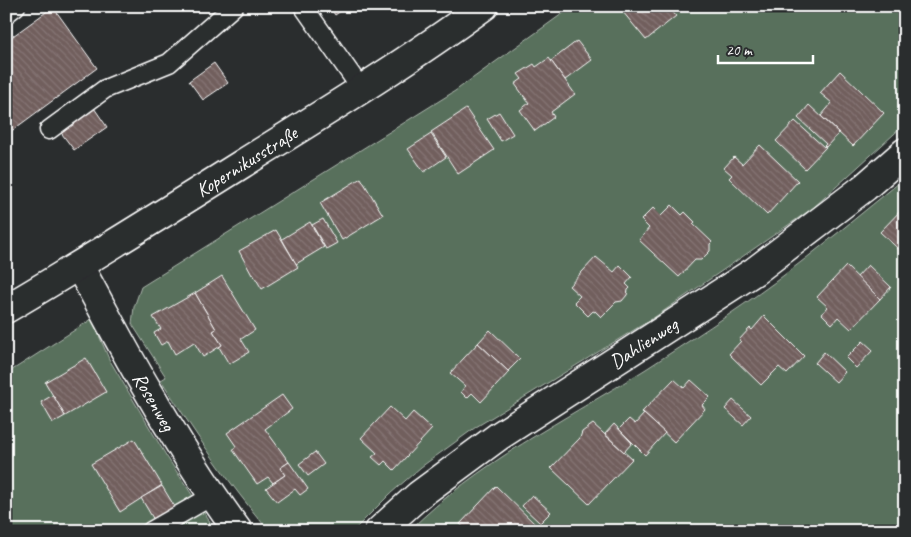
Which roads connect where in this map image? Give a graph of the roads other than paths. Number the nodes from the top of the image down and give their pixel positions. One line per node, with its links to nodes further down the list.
1 (16, 6): 5 (lane)
2 (234, 6): 7 (lane)
3 (303, 6): 6 (lane)
4 (484, 6): 6 (street, Kopernikusstraße)
5 (6, 14)
6 (362, 90): 9 (street, Kopernikusstraße)
7 (49, 130)
8 (905, 152): 14 (street, Dahlienweg)
9 (78, 266): 10 (street, Kopernikusstraße); 11 (street, Rosenweg)
10 (6, 309)
11 (212, 496): 12 (lane); 13 (street, Rosenweg)
12 (151, 531)
13 (238, 531)
14 (379, 531)

